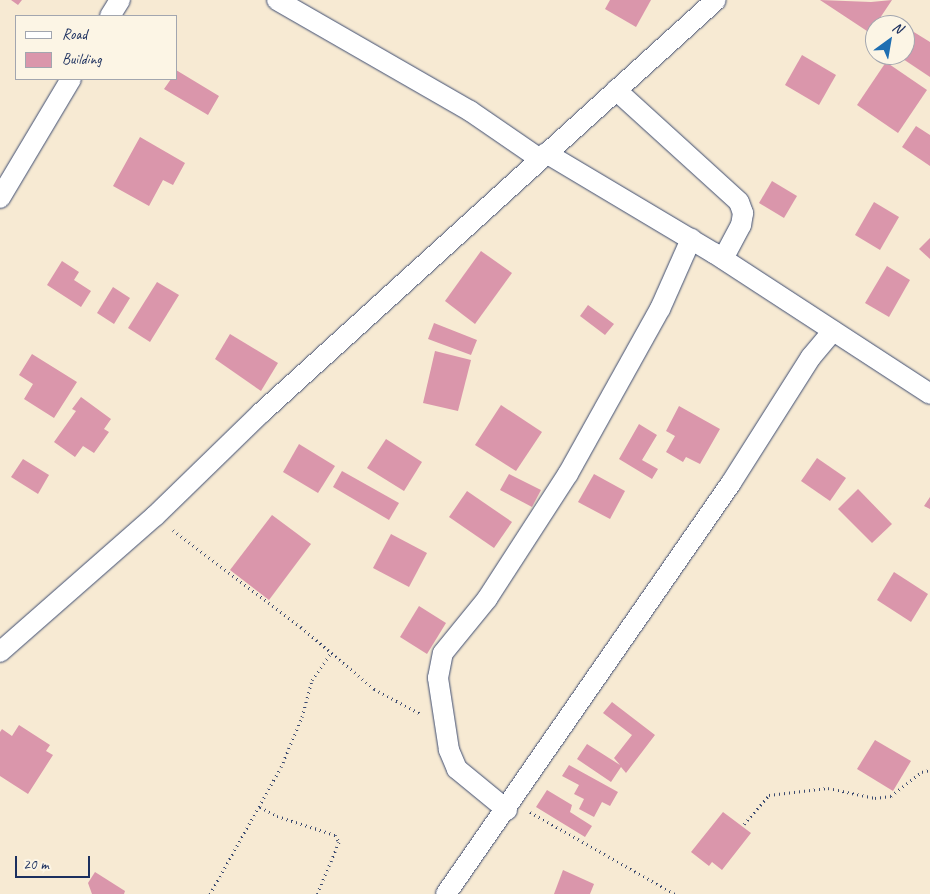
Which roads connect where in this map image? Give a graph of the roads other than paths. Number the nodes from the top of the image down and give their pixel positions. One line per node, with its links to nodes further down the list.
1 (120, 0): 4 (street)
2 (277, 0): 7 (street)
3 (716, 0): 6 (street)
4 (111, 15)
5 (70, 80): 8 (street)
6 (616, 90): 7 (street); 10 (street)
7 (543, 156): 9 (street); 13 (street)
8 (0, 198)
9 (691, 239): 10 (street); 14 (street)
10 (723, 259): 11 (street)
11 (833, 331): 12 (street); 14 (street)
12 (930, 394)
13 (0, 652)
14 (510, 805): 15 (street)
15 (446, 894)

